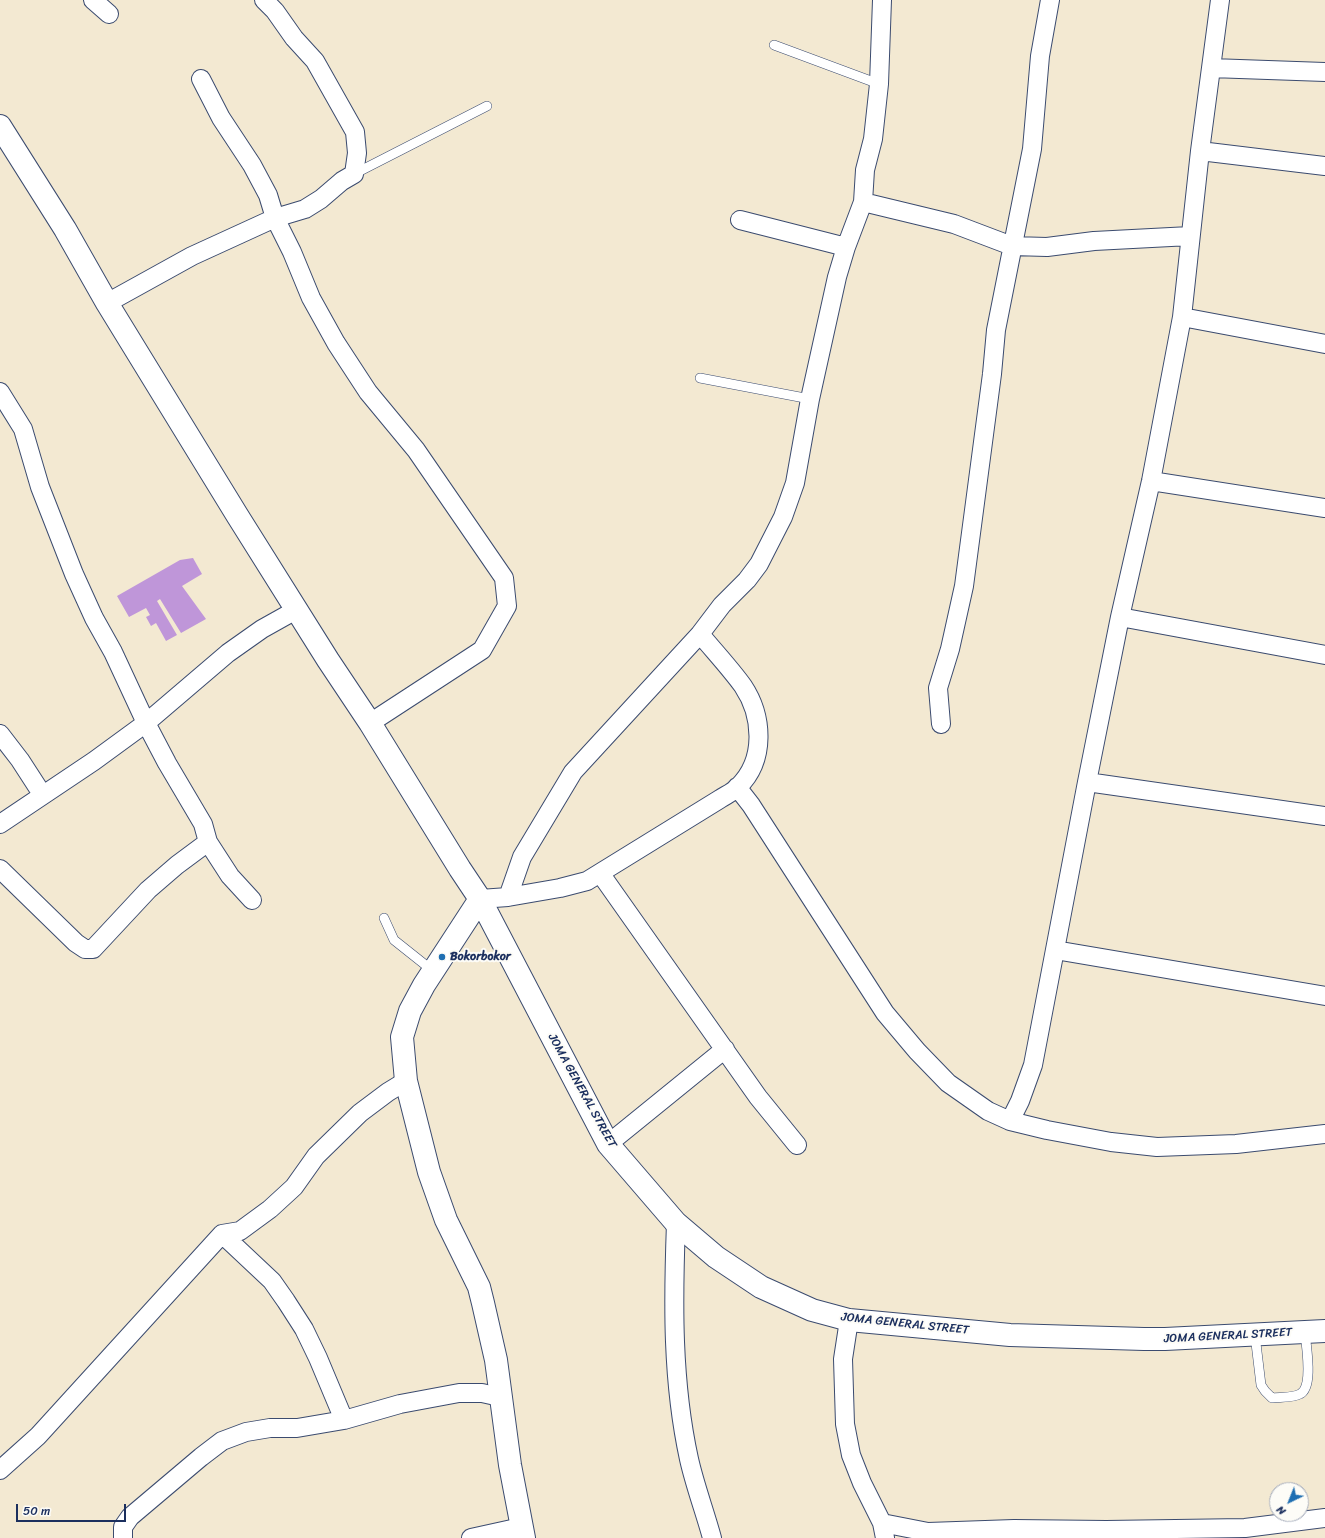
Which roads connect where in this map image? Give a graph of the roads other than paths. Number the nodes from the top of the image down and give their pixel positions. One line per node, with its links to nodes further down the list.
1 (93, 0): 6 (street)
2 (264, 0): 16 (street)
3 (882, 0): 11 (street)
4 (1050, 0): 22 (street)
5 (1220, 0): 8 (street)
6 (109, 14)
7 (774, 45): 11 (lane)
8 (1211, 68): 9 (street); 14 (street)
9 (1325, 72)
10 (201, 79): 18 (street)
11 (879, 84): 17 (street)
12 (487, 106): 16 (lane)
13 (0, 126): 23 (street, JOMA GENERAL STREET)
14 (1200, 151): 15 (street); 20 (street)
15 (1325, 166)
16 (354, 174): 18 (street)
17 (863, 202): 21 (street); 22 (street)
18 (275, 218): 23 (street); 36 (street)
19 (740, 220): 21 (street)
20 (1190, 236): 22 (street); 24 (street)
21 (846, 246): 28 (street)
22 (1012, 246): 37 (street)
23 (108, 304): 31 (street, JOMA GENERAL STREET)
24 (1182, 317): 25 (street); 29 (street)
25 (1325, 344)
26 (700, 378): 28 (lane)
27 (0, 392): 35 (street)
28 (810, 399): 33 (street)
29 (1151, 481): 30 (street); 32 (street)
30 (1325, 508)
31 (296, 610): 35 (street); 36 (street, JOMA GENERAL STREET)
32 (1120, 617): 34 (street); 39 (street)
33 (700, 634): 40 (street); 47 (street)
34 (1325, 655)
35 (146, 723): 41 (street); 44 (street)
36 (370, 723): 48 (street, JOMA GENERAL STREET)
37 (942, 724)
38 (0, 734): 41 (street)
39 (1087, 782): 42 (street); 51 (street)
40 (737, 787): 46 (street); 56 (street)
41 (42, 794): 43 (street)
42 (1325, 816)
43 (0, 824)
44 (208, 842): 45 (street); 49 (street)
45 (0, 869)
46 (600, 873): 47 (street); 54 (street)
47 (508, 897): 48 (street)
48 (480, 899): 52 (street); 58 (street, JOMA GENERAL STREET)
49 (252, 900)
50 (384, 918): 52 (lane)
51 (1055, 950): 53 (street); 56 (street)
52 (433, 971): 55 (street)
53 (1325, 996)
54 (725, 1049): 58 (street); 59 (street)
55 (406, 1081): 61 (street); 65 (street)
56 (1010, 1121): 57 (street)
57 (1325, 1134)
58 (608, 1144): 60 (street, JOMA GENERAL STREET)
59 (797, 1145)
60 (676, 1223): 62 (street, JOMA GENERAL STREET); 73 (street)
61 (222, 1234): 66 (street); 67 (street)
62 (849, 1320): 64 (street, JOMA GENERAL STREET); 69 (street)
63 (1315, 1331): 64 (street, JOMA GENERAL STREET); 64 (lane)
64 (1255, 1335)
65 (500, 1398): 66 (street); 70 (street)
66 (344, 1420): 71 (street)
67 (0, 1470)
68 (1325, 1518): 69 (street)
69 (884, 1530)
70 (522, 1532): 72 (street)
71 (123, 1538)
72 (471, 1538)
73 (712, 1538)

